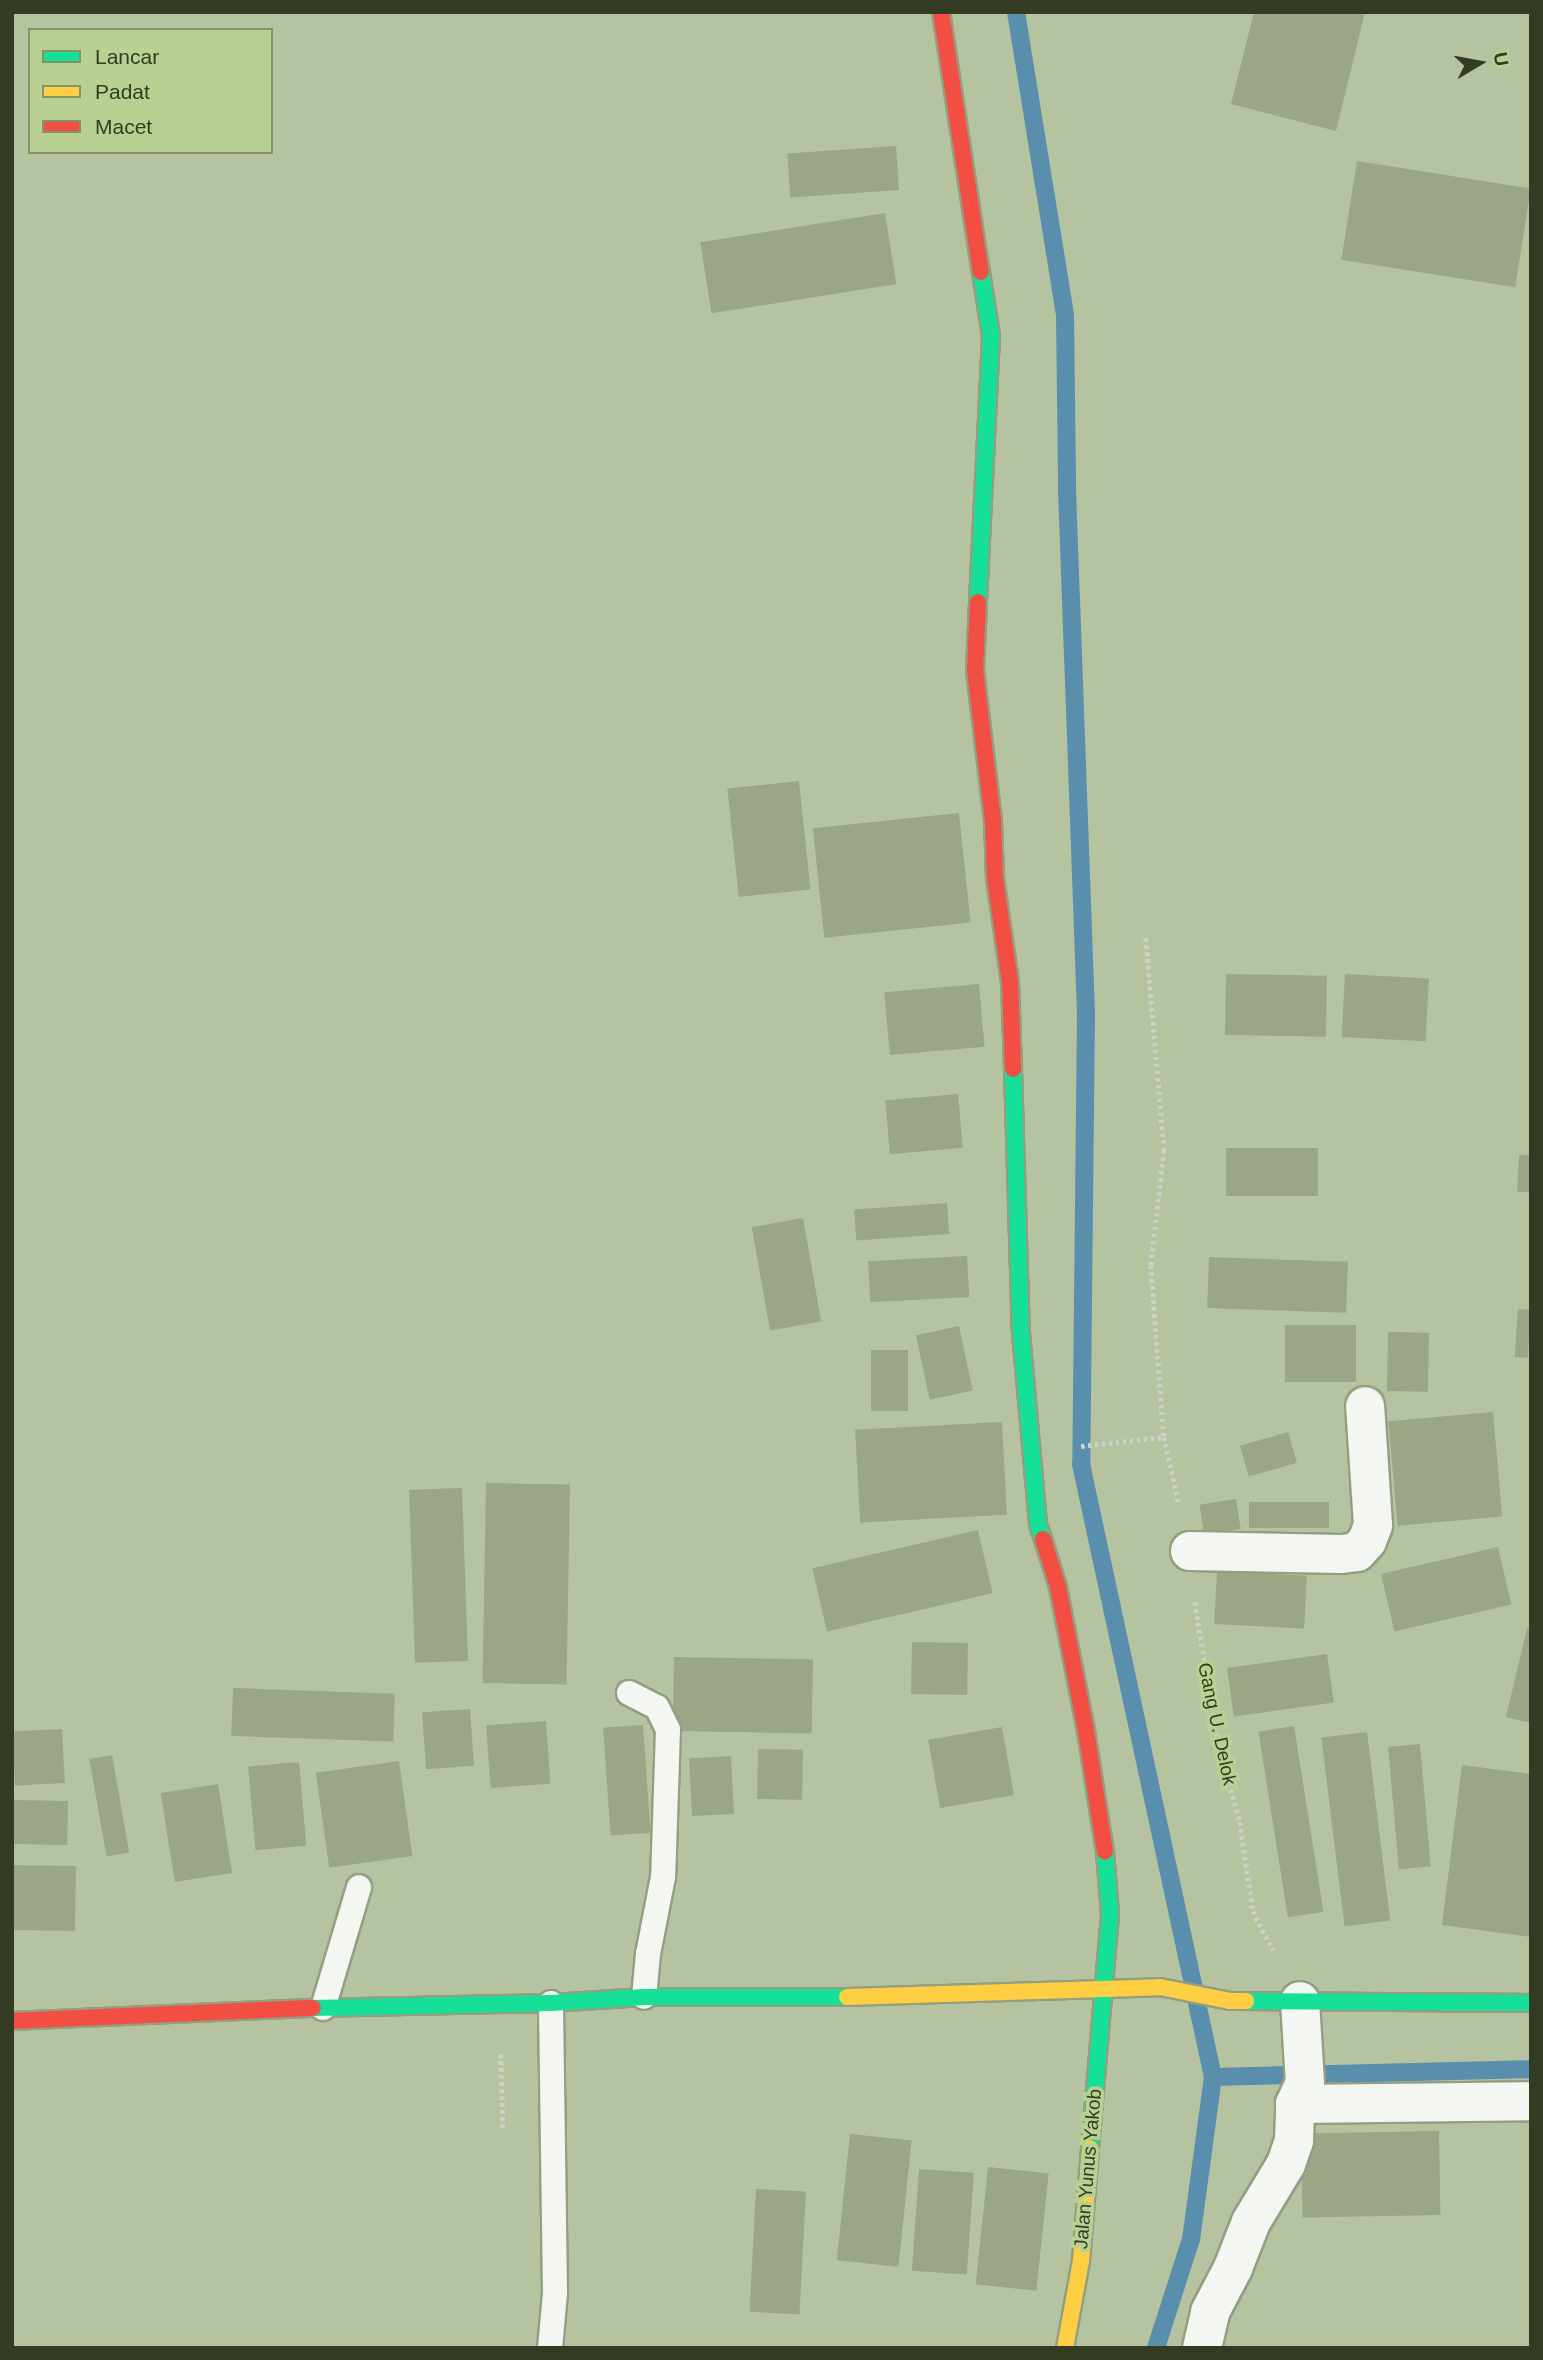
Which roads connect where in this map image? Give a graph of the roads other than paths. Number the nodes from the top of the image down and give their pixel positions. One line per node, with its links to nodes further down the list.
1 (941, 12): 6 (main road, Jalan Yunus Yakob)
2 (1365, 1406): 3 (street)
3 (1189, 1551)
4 (629, 1693): 7 (lane)
5 (359, 1887): 11 (lane)
6 (1103, 1989): 7 (main road); 8 (main road); 16 (main road, Jalan Yunus Yakob)
7 (644, 1997): 9 (main road)
8 (1300, 2001): 10 (main road); 13 (street)
9 (551, 2003): 11 (main road); 15 (lane)
10 (1531, 2003)
11 (323, 2008): 12 (main road)
12 (12, 2021)
13 (1301, 2082): 14 (street); 17 (street)
14 (1531, 2101)
15 (550, 2348)
16 (1065, 2348)
17 (1202, 2348)

